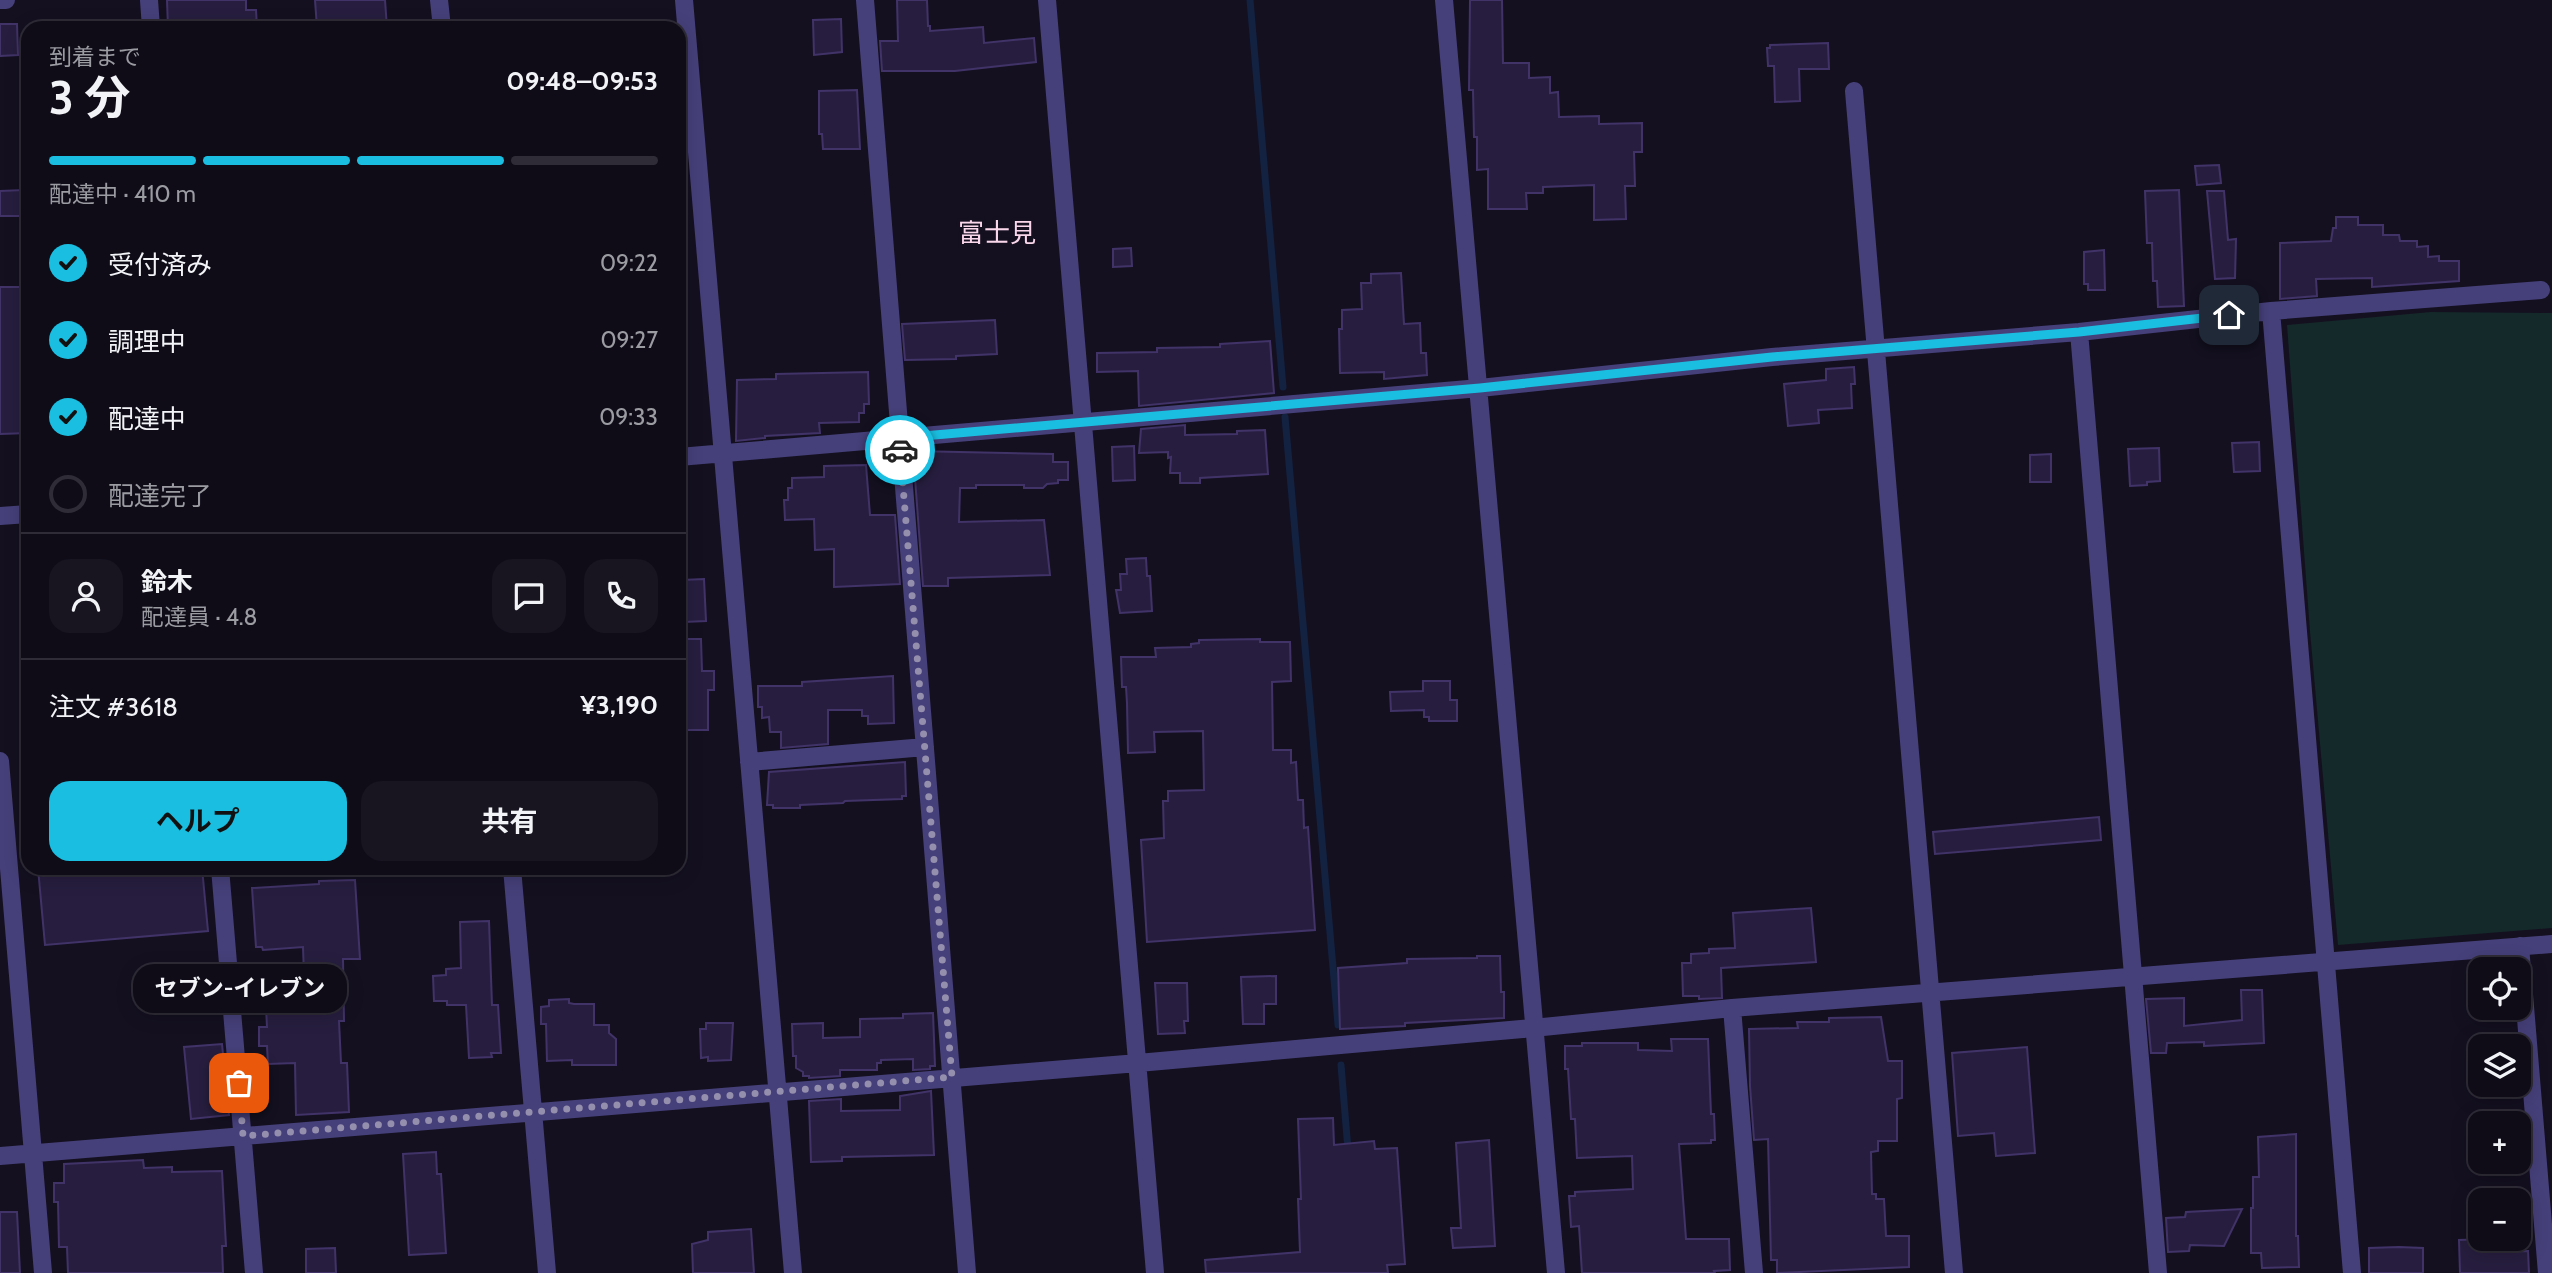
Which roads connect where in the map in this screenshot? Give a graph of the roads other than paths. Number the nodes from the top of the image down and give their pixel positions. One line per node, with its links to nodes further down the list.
1 (6, 0): 8 (street)
2 (149, 0): 9 (street)
3 (439, 0): 10 (street)
4 (684, 0): 11 (street)
5 (864, 0): 20 (street)
6 (1047, 0): 19 (street)
7 (1444, 0): 18 (street)
8 (0, 1)
9 (150, 21)
10 (441, 21)
11 (686, 21)
12 (686, 23): 21 (street)
13 (1854, 91): 17 (street)
14 (2541, 290): 15 (street)
15 (2271, 311): 16 (street); 32 (street)
16 (2079, 332): 17 (street); 33 (street)
17 (1876, 349): 18 (street); 34 (street)
18 (1480, 388): 19 (street); 36 (street)
19 (1084, 421): 20 (street); 37 (street)
20 (900, 438): 21 (street); 25 (street)
21 (723, 453): 22 (street); 27 (street)
22 (686, 456)
23 (21, 514): 24 (street)
24 (0, 516)
25 (925, 747): 27 (street); 38 (street)
26 (0, 761): 42 (street)
27 (749, 762): 39 (street)
28 (221, 875): 41 (street)
29 (513, 875): 40 (street)
30 (2552, 943): 31 (street)
31 (2520, 946): 32 (street); 55 (street)
32 (2326, 961): 33 (street); 54 (street)
33 (2131, 978): 34 (street); 53 (street)
34 (1931, 991): 35 (street); 52 (street)
35 (1732, 1007): 36 (street); 51 (street)
36 (1533, 1028): 37 (street); 50 (street)
37 (1138, 1063): 38 (street); 49 (street)
38 (952, 1077): 39 (street); 48 (street)
39 (776, 1092): 40 (street); 47 (street)
40 (531, 1112): 41 (street); 46 (street)
41 (243, 1136): 42 (street); 45 (street)
42 (32, 1153): 43 (street); 44 (street)
43 (0, 1156)
44 (43, 1273)
45 (254, 1273)
46 (547, 1273)
47 (793, 1273)
48 (967, 1273)
49 (1155, 1273)
50 (1556, 1273)
51 (1754, 1273)
52 (1954, 1273)
53 (2158, 1273)
54 (2352, 1273)
55 (2547, 1273)

